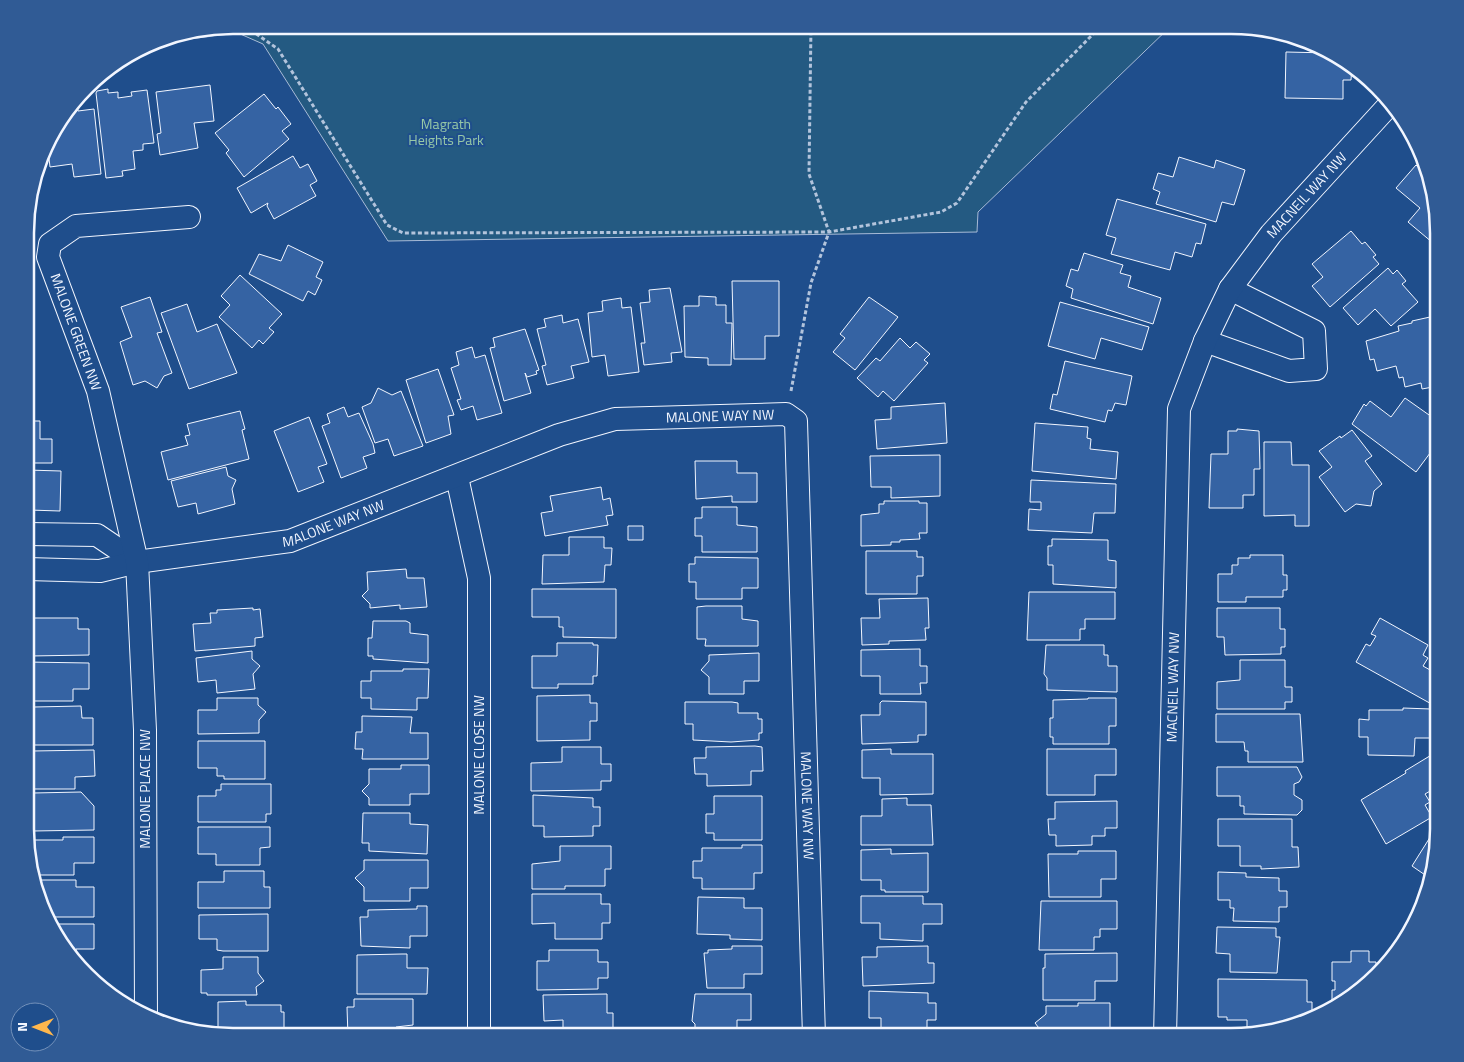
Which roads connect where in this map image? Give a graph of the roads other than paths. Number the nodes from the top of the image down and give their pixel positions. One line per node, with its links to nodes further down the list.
1 (1386, 109): 3 (street, MACNEIL WAY NW)
2 (189, 217): 7 (street, MALONE GREEN NW)
3 (1230, 289): 4 (street, MACNEIL WAY NW); 4 (street)
4 (1205, 341): 12 (street, MACNEIL WAY NW)
5 (457, 476): 7 (street, MALONE WAY NW); 10 (street, MALONE CLOSE NW); 11 (street, MALONE WAY NW)
6 (34, 534): 7 (street)
7 (137, 562): 8 (street, MALONE WAY NW); 9 (street, MALONE PLACE NW)
8 (34, 570)
9 (146, 1008)
10 (479, 1028)
11 (814, 1028)
12 (1165, 1028)

